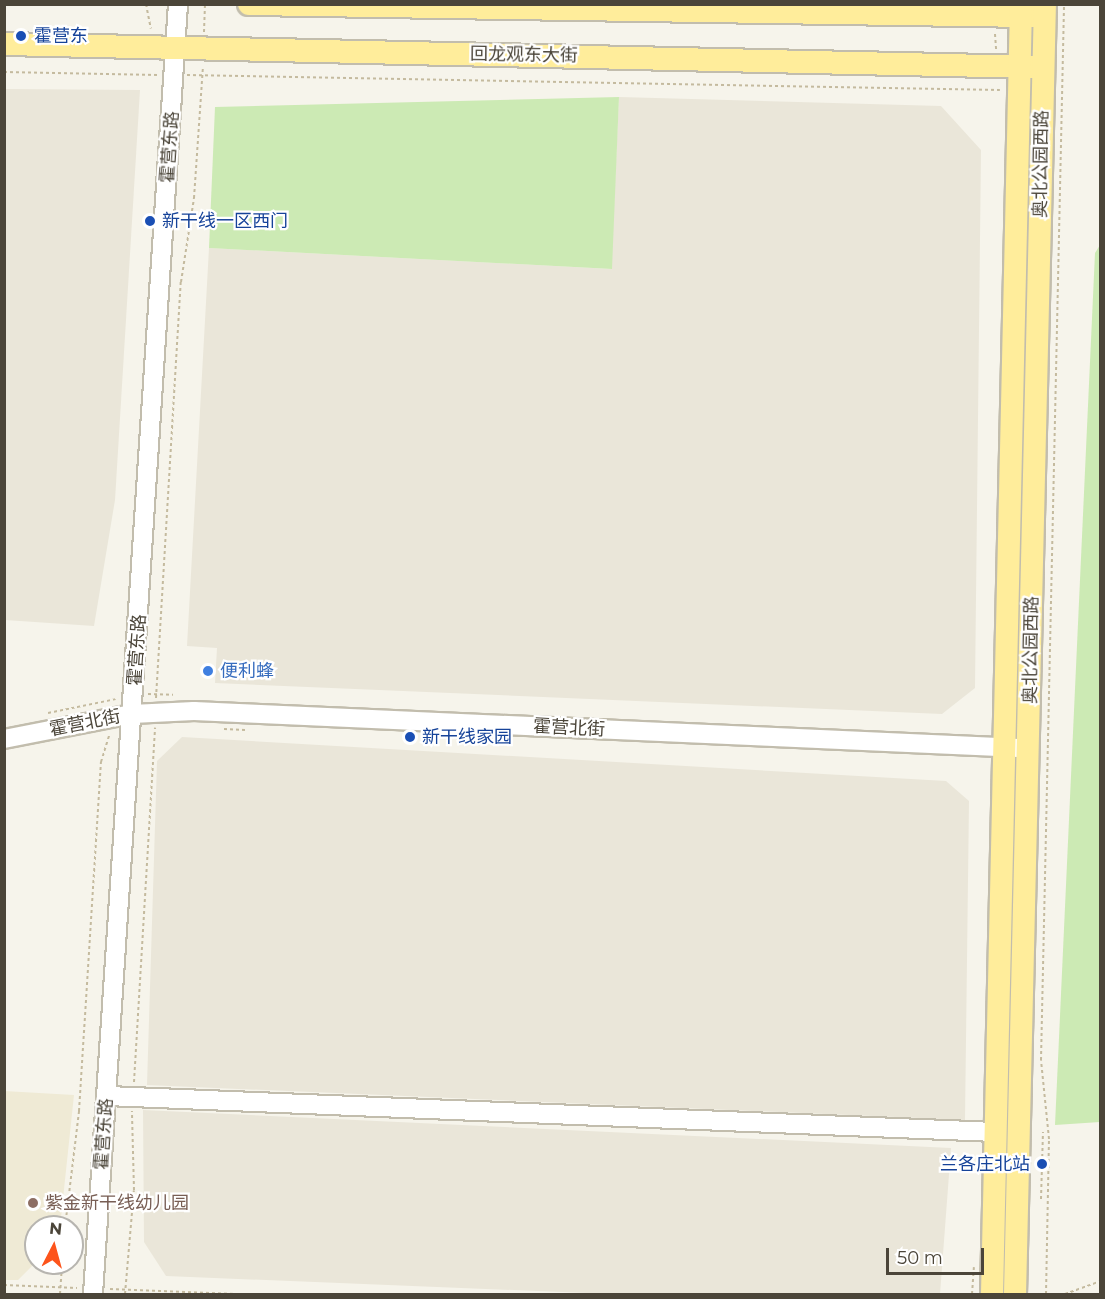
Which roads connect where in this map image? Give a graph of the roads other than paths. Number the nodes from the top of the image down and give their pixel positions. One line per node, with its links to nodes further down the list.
1 (178, 4): 7 (street, 霍营东路)
2 (249, 4): 3 (main road)
3 (569, 7): 4 (main road)
4 (1021, 10): 5 (main road); 8 (main road, 奥北公园西路)
5 (1045, 10): 9 (main road, 奥北公园西路)
6 (4, 44): 7 (main road, 回龙观东大街)
7 (177, 47): 8 (main road, 回龙观东大街); 10 (street, 霍营东路)
8 (1020, 66): 9 (main road, 回龙观东大街); 12 (main road, 奥北公园西路)
9 (1043, 67): 13 (main road, 奥北公园西路)
10 (132, 714): 11 (street, 霍营北街); 12 (street, 霍营北街); 14 (street, 霍营东路)
11 (4, 739)
12 (1005, 747): 13 (street, 霍营北街); 15 (main road, 奥北公园西路)
13 (1029, 748): 18 (main road, 奥北公园西路)
14 (107, 1096): 15 (street); 16 (street, 霍营东路)
15 (997, 1132): 17 (main road, 奥北公园西路)
16 (93, 1294)
17 (979, 1294)
18 (1015, 1294)

